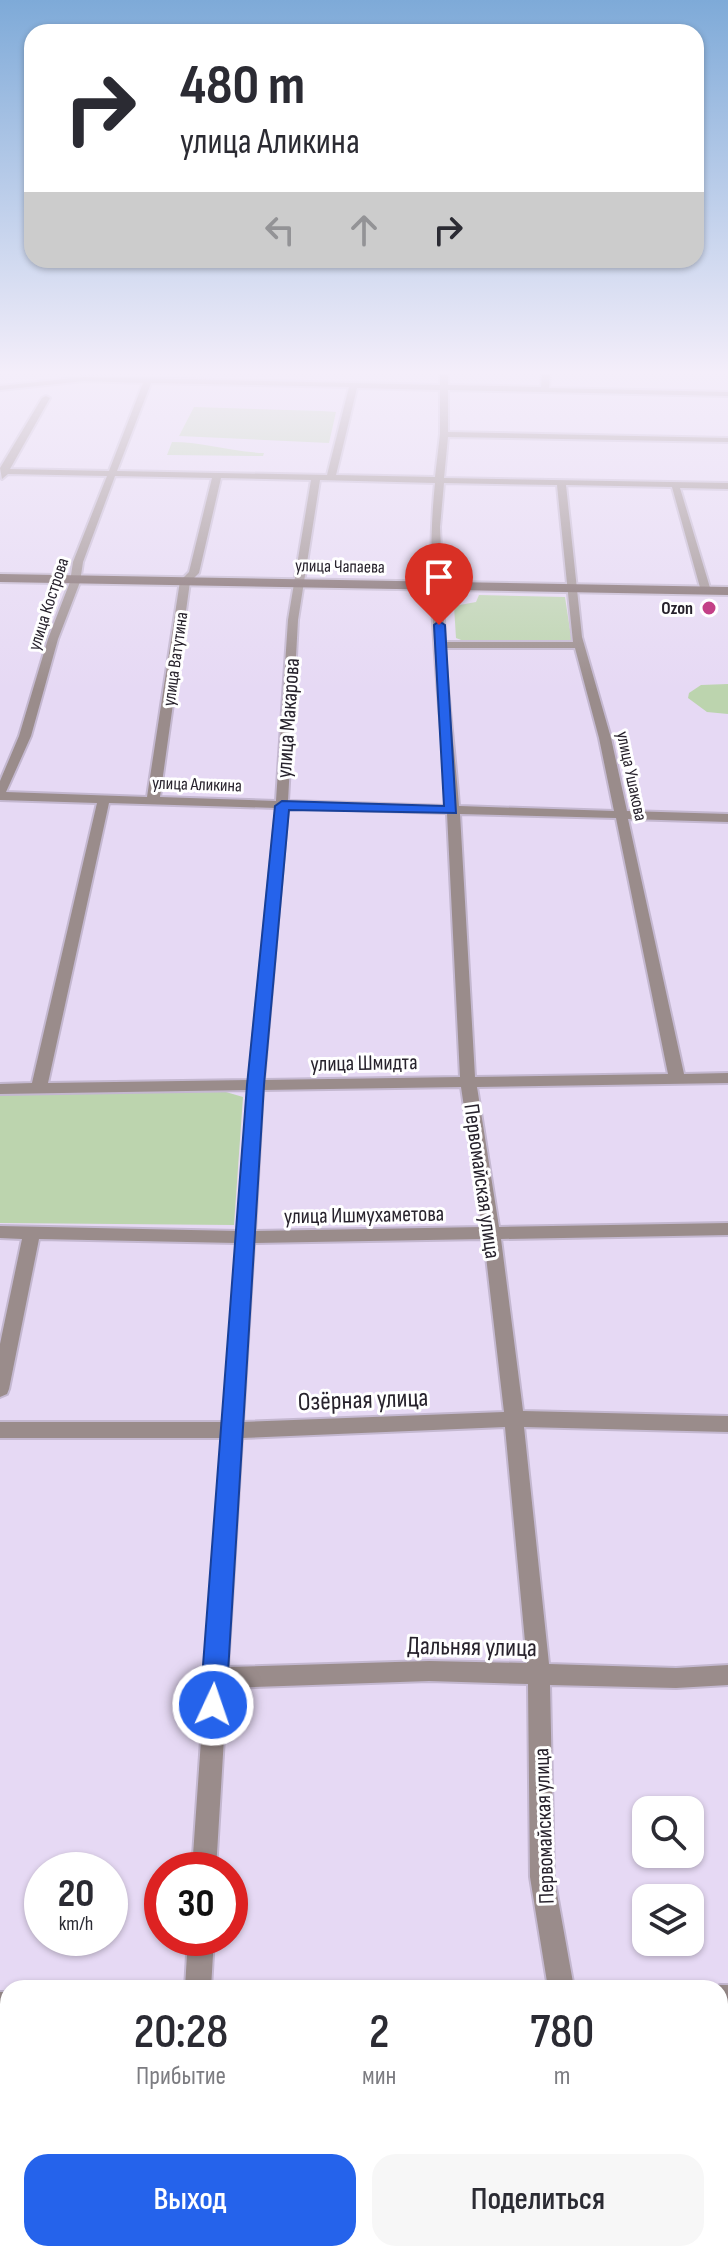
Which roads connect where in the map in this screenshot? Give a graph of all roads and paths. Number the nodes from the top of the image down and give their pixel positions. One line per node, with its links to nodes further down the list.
1 (110, 479): 10 (street, улица Кострова)
2 (216, 479): 11 (street, улица Ватутина)
3 (324, 479): 12 (street, улица Макарова)
4 (413, 479): 5 (street)
5 (441, 479): 6 (street); 13 (street, Первомайская улица)
6 (561, 481): 7 (street); 14 (street, улица Ушакова)
7 (675, 484): 8 (street); 15 (street)
8 (728, 486)
9 (0, 578): 10 (street, улица Чапаева)
10 (77, 579): 11 (street, улица Чапаева); 19 (street, улица Кострова)
11 (185, 581): 12 (street, улица Чапаева); 21 (street, улица Ватутина)
12 (297, 583): 13 (street, улица Чапаева); 22 (street, улица Макарова)
13 (438, 586): 14 (street, улица Чапаева); 17 (street, Первомайская улица)
14 (570, 588): 15 (street, улица Чапаева); 18 (street, улица Ушакова)
15 (706, 591): 16 (street, улица Чапаева)
16 (728, 591)
17 (440, 645): 18 (street); 23 (street, Первомайская улица)
18 (580, 645): 24 (street, улица Ушакова)
19 (0, 794): 20 (street, улица Аликина)
20 (104, 799): 21 (street, улица Аликина); 30 (street)
21 (153, 800): 22 (street, улица Аликина)
22 (282, 806): 23 (street, улица Аликина); 29 (street, улица Макарова)
23 (451, 810): 24 (street, улица Аликина); 28 (street, Первомайская улица)
24 (622, 815): 25 (street, улица Аликина); 27 (street, улица Ушакова)
25 (728, 818)
26 (728, 1078): 27 (street, улица Шмидта)
27 (677, 1079): 28 (street, улица Шмидта)
28 (468, 1082): 29 (street, улица Шмидта); 35 (street, Первомайская улица)
29 (256, 1085): 30 (street, улица Шмидта); 36 (street, улица Макарова)
30 (39, 1088): 31 (street, улица Шмидта)
31 (0, 1089)
32 (728, 1229): 35 (street, улица Ишмухаметова)
33 (32, 1231): 34 (street, улица Ишмухаметова); 36 (street, улица Ишмухаметова); 37 (street)
34 (0, 1232)
35 (492, 1235): 36 (street, улица Ишмухаметова); 38 (street, Первомайская улица)
36 (246, 1237): 41 (street, улица Макарова)
37 (0, 1389)
38 (514, 1419): 39 (street, Озёрная улица); 41 (street, Озёрная улица); 42 (street, Первомайская улица)
39 (728, 1424)
40 (0, 1430): 41 (street, Озёрная улица)
41 (232, 1430): 44 (street, улица Макарова)
42 (539, 1675): 43 (street, Дальняя улица); 44 (street, Дальняя улица); 48 (street, Первомайская улица)
43 (728, 1675)
44 (214, 1678): 45 (street, улица Макарова)
45 (205, 1852)
46 (200, 1956): 47 (street)
47 (198, 1980)
48 (560, 1980)

